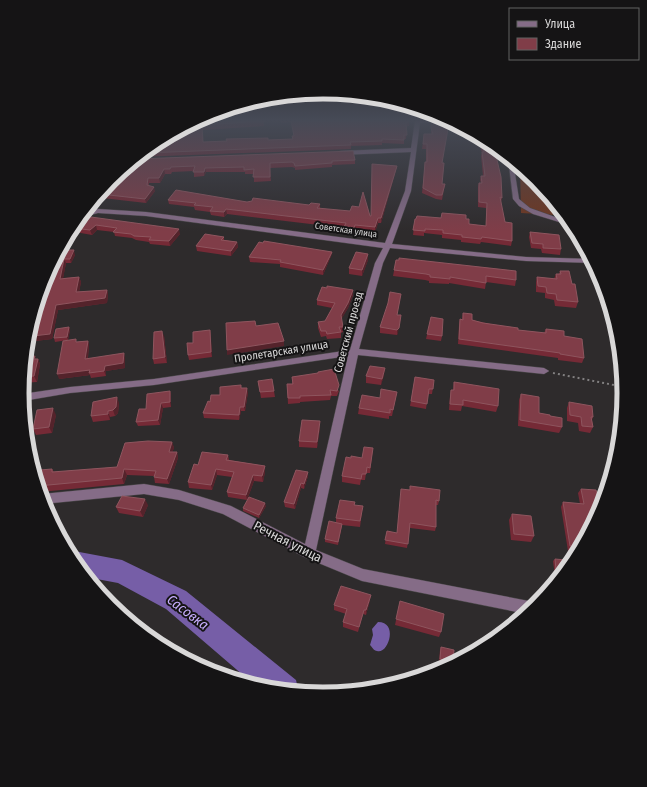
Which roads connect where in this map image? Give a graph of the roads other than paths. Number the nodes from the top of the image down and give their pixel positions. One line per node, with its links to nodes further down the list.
1 (413, 158): 7 (street, Советский проезд)
2 (511, 167): 6 (street)
3 (93, 210): 4 (street, Советская улица)
4 (98, 211): 5 (street, Советская улица); 7 (street, Советская улица)
5 (91, 213)
6 (561, 220)
7 (388, 246): 8 (street, Советская улица); 9 (street, Советский проезд)
8 (587, 261)
9 (354, 352): 10 (street, Пролетарская улица); 11 (street, Пролетарская улица); 13 (street, Советский проезд)
10 (544, 371)
11 (29, 397)
12 (48, 498): 13 (street, Речная улица)
13 (309, 553): 14 (street, Речная улица)
14 (526, 607)

